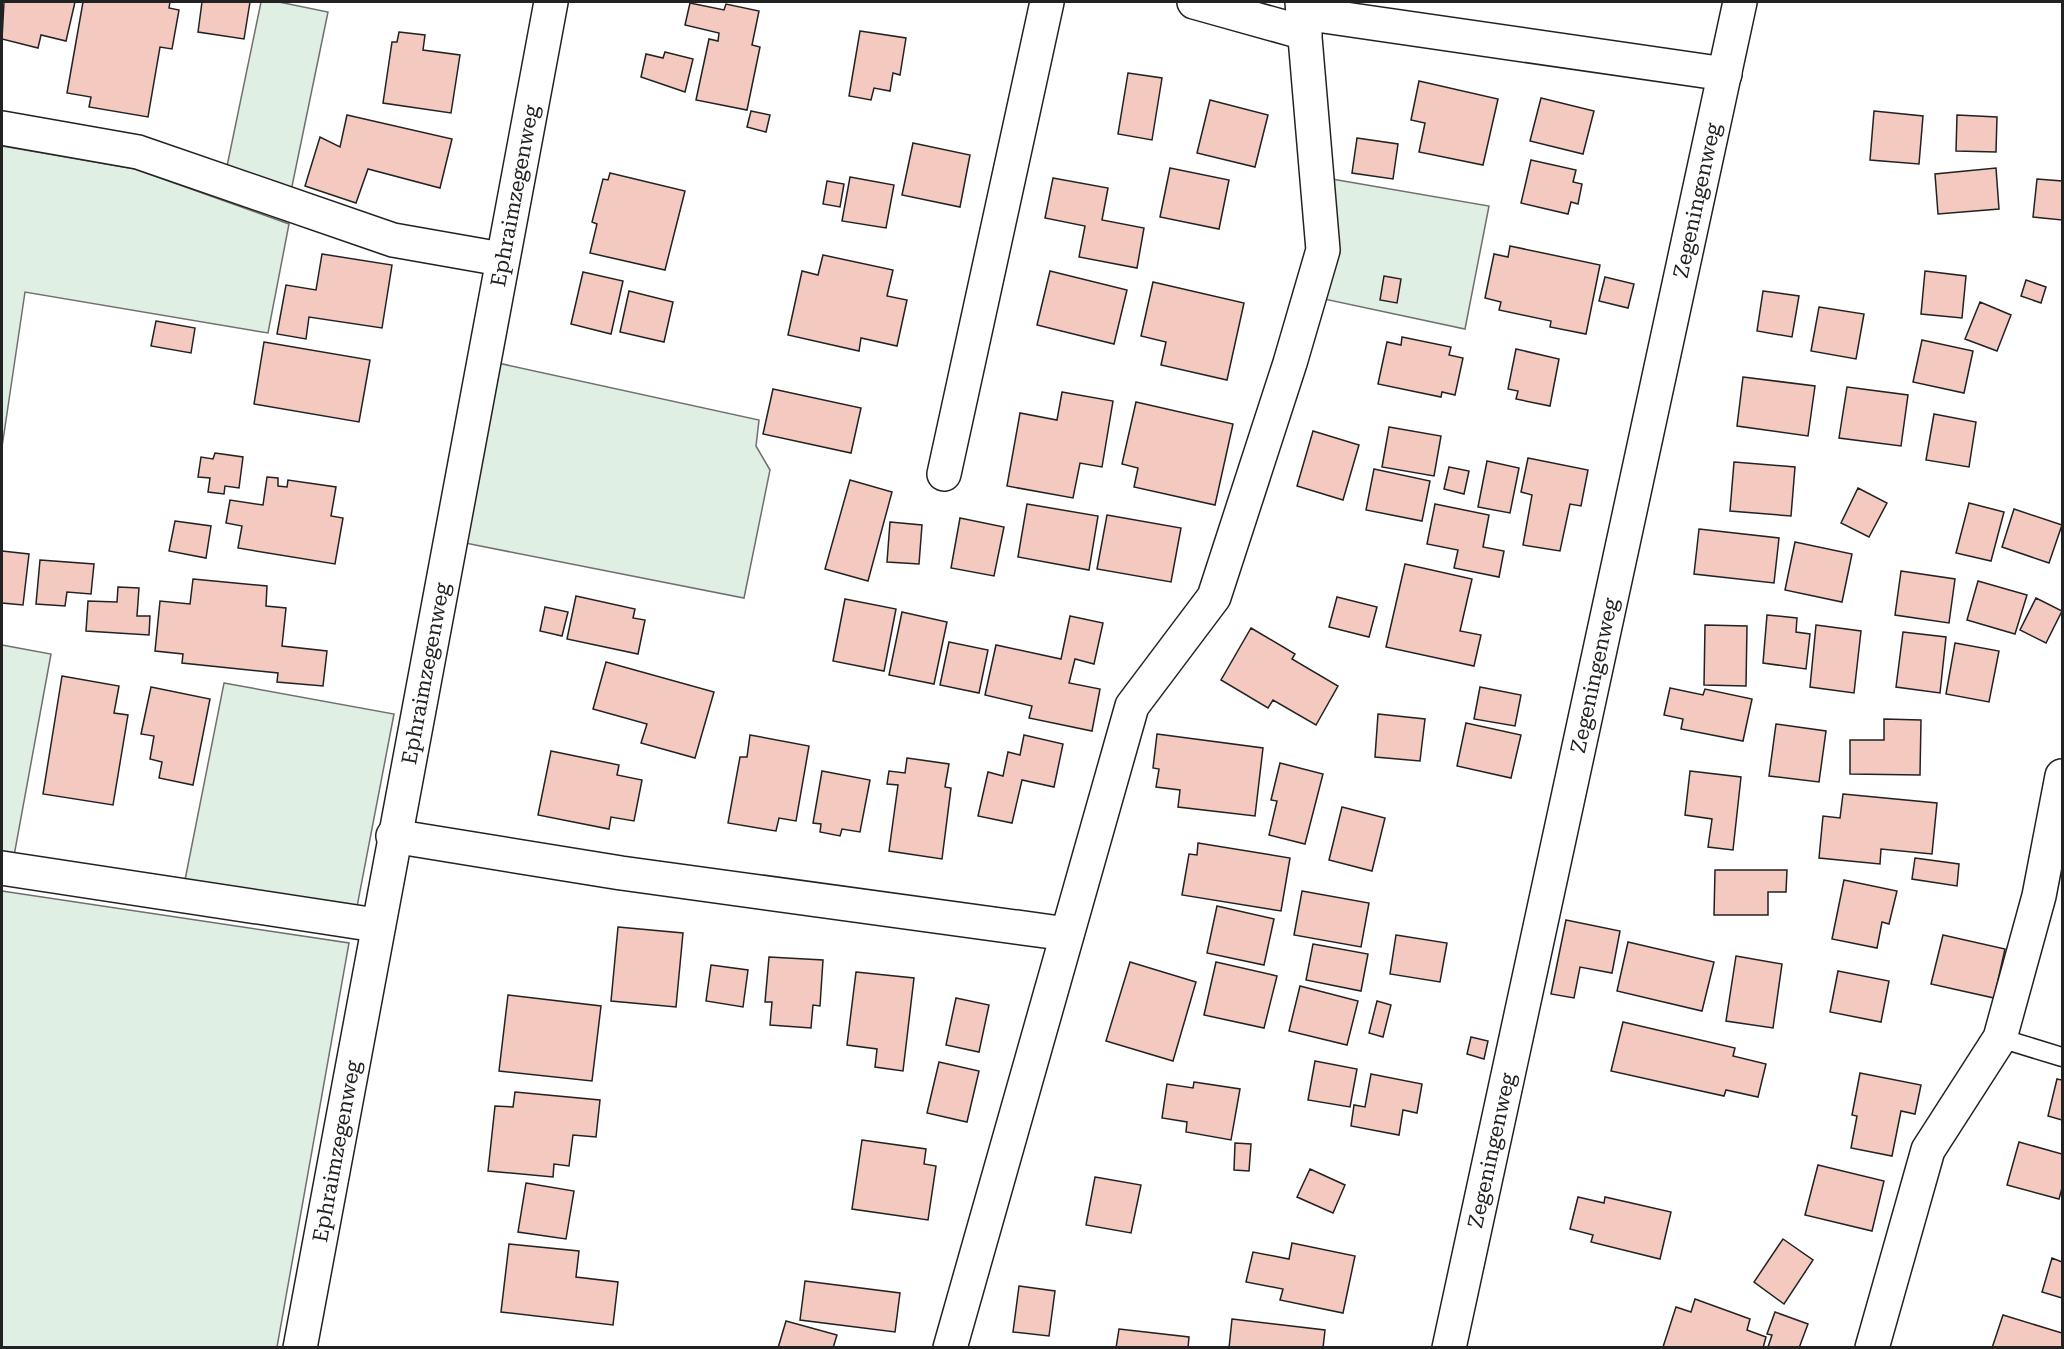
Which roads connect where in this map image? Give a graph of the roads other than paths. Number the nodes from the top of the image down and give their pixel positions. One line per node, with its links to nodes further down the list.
1 (551, 2): 8 (street, Ephraimzegenweg)
2 (1047, 2): 9 (street)
3 (1194, 2): 5 (street)
4 (1740, 2): 6 (street, Zegeningenweg)
5 (1304, 16): 6 (street); 14 (street)
6 (1725, 74): 19 (street, Zegeningenweg)
7 (2, 128): 8 (street)
8 (501, 259): 11 (street, Ephraimzegenweg)
9 (944, 474)
10 (2062, 776): 15 (street)
11 (393, 836): 13 (street, Ephraimzegenweg); 14 (street)
12 (2, 868): 13 (street)
13 (376, 925): 17 (street, Ephraimzegenweg)
14 (1067, 934): 18 (street)
15 (2000, 1038): 16 (lane); 20 (street)
16 (2062, 1057)
17 (300, 1347)
18 (950, 1347)
19 (1449, 1347)
20 (1872, 1347)

